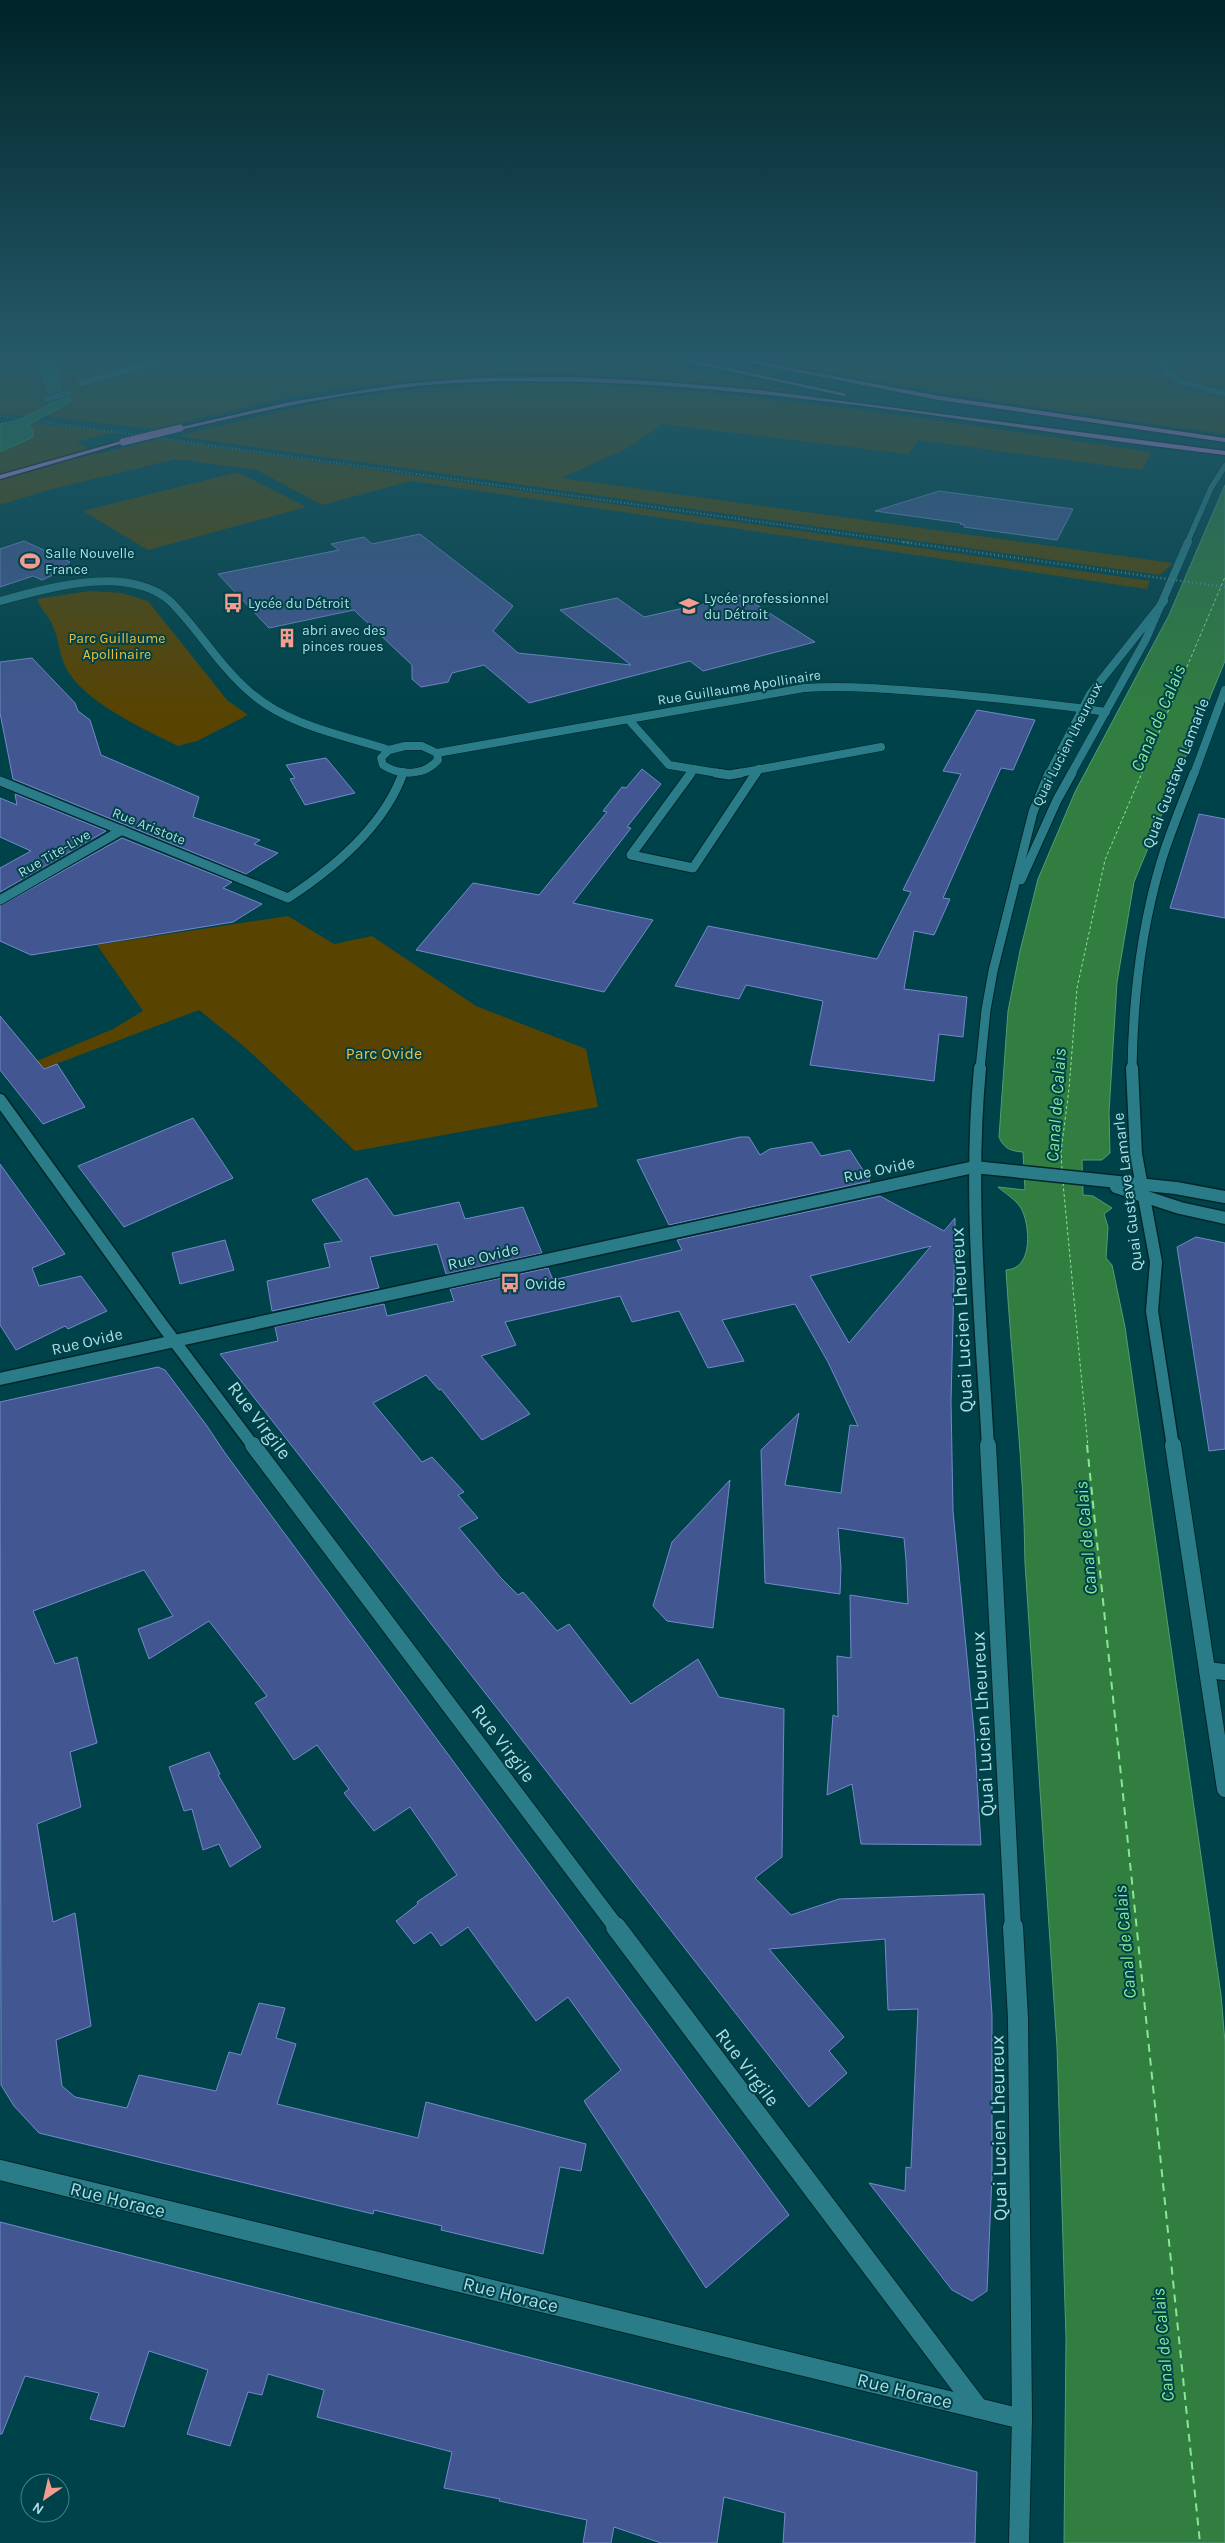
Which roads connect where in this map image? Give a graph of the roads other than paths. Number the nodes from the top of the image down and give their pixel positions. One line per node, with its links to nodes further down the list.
1 (1216, 480): 3 (street, Quai Lucien Lheureux)
2 (0, 601): 9 (street)
3 (1164, 602): 5 (street, Quai Lucien Lheureux); 6 (street, Quai Lucien Lheureux)
4 (1225, 690): 20 (street, Quai Gustave Lamarle)
5 (1084, 708): 6 (street, Rue Guillaume Apollinaire); 7 (street, Rue Guillaume Apollinaire); 17 (street, Quai Lucien Lheureux)
6 (1106, 712): 17 (street, Quai Lucien Lheureux)
7 (629, 720): 10 (street, Rue Guillaume Apollinaire); 11 (street)
8 (881, 747): 12 (street)
9 (389, 750): 10 (street); 13 (street)
10 (437, 754): 13 (street)
11 (694, 769): 12 (street); 12 (street)
12 (759, 769)
13 (403, 772): 15 (street, Rue Aristote)
14 (0, 781): 15 (street, Rue Aristote)
15 (122, 830): 16 (street, Rue Tite-Live)
16 (0, 900)
17 (1009, 907): 19 (street, Quai Lucien Lheureux)
18 (0, 1100): 23 (street, Rue Virgile)
19 (974, 1167): 20 (street, Rue Ovide); 23 (street, Rue Ovide); 30 (street, Quai Lucien Lheureux)
20 (1143, 1191): 21 (street); 22 (street); 25 (street, Quai Gustave Lamarle)
21 (1225, 1198)
22 (1225, 1218)
23 (176, 1342): 24 (street, Rue Ovide); 29 (street, Rue Virgile)
24 (0, 1379)
25 (1207, 1670): 26 (street); 27 (street, Quai Gustave Lamarle)
26 (1225, 1672)
27 (1225, 1789)
28 (0, 2170): 29 (street, Rue Horace)
29 (978, 2408): 30 (street, Rue Horace)
30 (1022, 2419): 31 (street, Quai Lucien Lheureux)
31 (1019, 2543)

